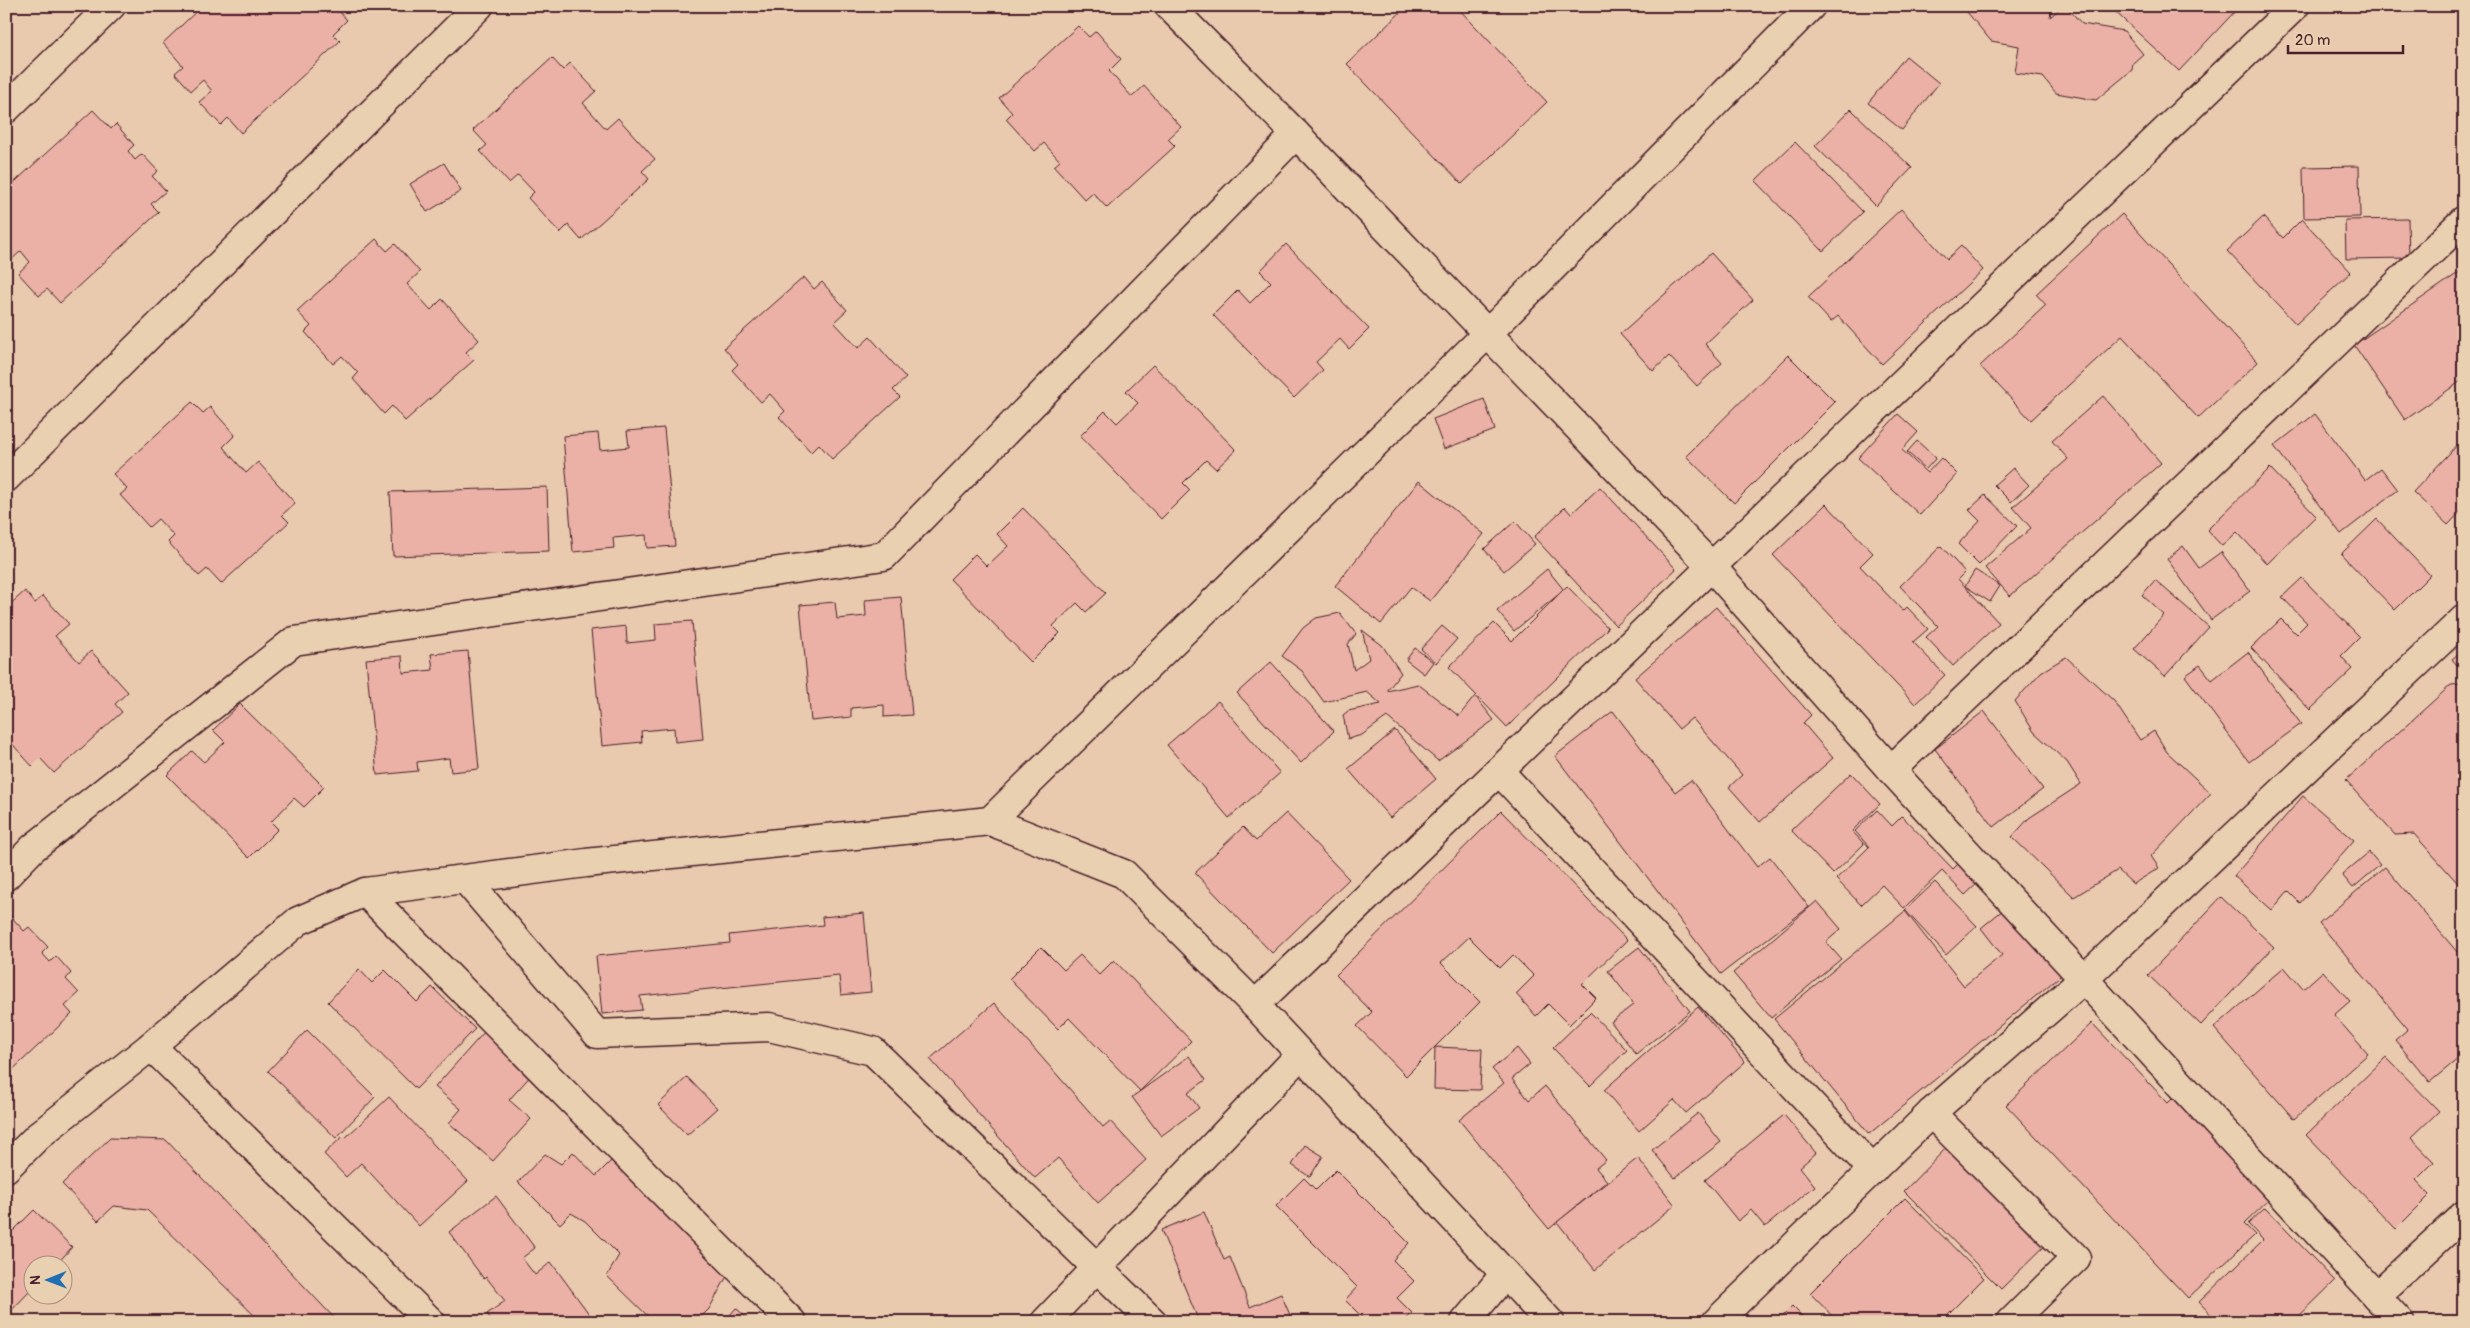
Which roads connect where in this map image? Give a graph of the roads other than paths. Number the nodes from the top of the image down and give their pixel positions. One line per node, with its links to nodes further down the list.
1 (111, 6): 6 (street)
2 (479, 6): 10 (street)
3 (1169, 6): 7 (street)
4 (1811, 6): 9 (street)
5 (2295, 6): 11 (street)
6 (6, 109)
7 (1296, 134): 9 (street); 16 (street)
8 (2464, 220): 13 (street)
9 (1487, 334): 11 (street); 15 (street)
10 (6, 478)
11 (1711, 566): 13 (street); 14 (street)
12 (2464, 619): 19 (street)
13 (1891, 770): 19 (street)
14 (1499, 771): 20 (street); 25 (street)
15 (990, 821): 17 (street); 20 (street)
16 (6, 876)
17 (466, 880): 18 (street); 27 (street)
18 (365, 892): 21 (street); 31 (street)
19 (2085, 978): 23 (street); 29 (street)
20 (1255, 1005): 22 (street)
21 (151, 1046): 24 (street); 30 (street)
22 (1299, 1056): 27 (street); 28 (street)
23 (1931, 1113): 25 (street); 37 (street)
24 (6, 1168)
25 (1873, 1170): 36 (street)
26 (2464, 1215): 29 (street)
27 (1097, 1268): 32 (street); 33 (street)
28 (1505, 1274): 34 (street); 35 (street)
29 (2376, 1296): 38 (street)
30 (431, 1322)
31 (792, 1322)
32 (1045, 1322)
33 (1153, 1322)
34 (1465, 1322)
35 (1550, 1322)
36 (1716, 1322)
37 (2011, 1322)
38 (2400, 1322)

